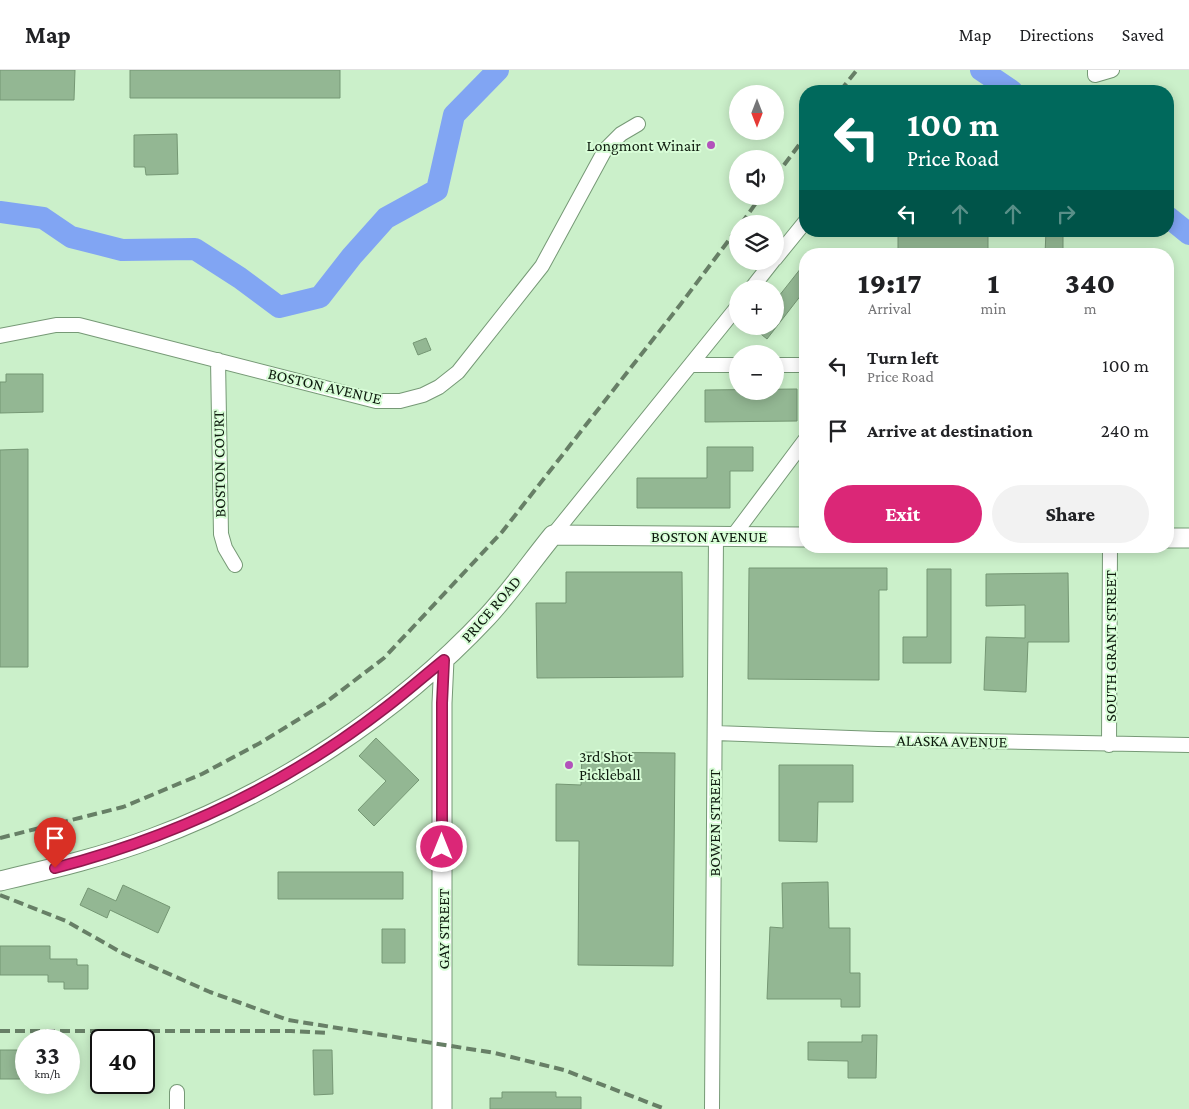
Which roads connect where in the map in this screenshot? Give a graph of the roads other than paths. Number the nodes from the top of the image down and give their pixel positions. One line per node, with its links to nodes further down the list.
1 (1112, 70): 2 (street)
2 (1095, 72)
3 (638, 124): 10 (street, BOSTON AVENUE)
4 (799, 229): 5 (street)
5 (784, 248)
6 (766, 270): 7 (street)
7 (758, 280)
8 (729, 317): 11 (street, PRICE ROAD)
9 (0, 336): 10 (street, BOSTON AVENUE)
10 (218, 360): 22 (street, BOSTON COURT)
11 (691, 365): 12 (street); 16 (street, PRICE ROAD)
12 (729, 365)
13 (784, 365): 14 (street)
14 (799, 365)
15 (799, 447): 17 (street)
16 (553, 535): 17 (street, BOSTON AVENUE); 23 (street, PRICE ROAD)
17 (725, 536): 18 (street, BOSTON AVENUE); 24 (street, BOWEN STREET)
18 (799, 537)
19 (1174, 538): 20 (street)
20 (1189, 538)
21 (1110, 553): 25 (street, SOUTH GRANT STREET)
22 (235, 564)
23 (444, 660): 27 (street, PRICE ROAD); 30 (street, GAY STREET)
24 (715, 732): 25 (street, ALASKA AVENUE); 31 (street, BOWEN STREET)
25 (1109, 745): 26 (street, ALASKA AVENUE)
26 (1189, 745)
27 (0, 881)
28 (177, 1092): 29 (street)
29 (177, 1109)
30 (442, 1109)
31 (712, 1109)

